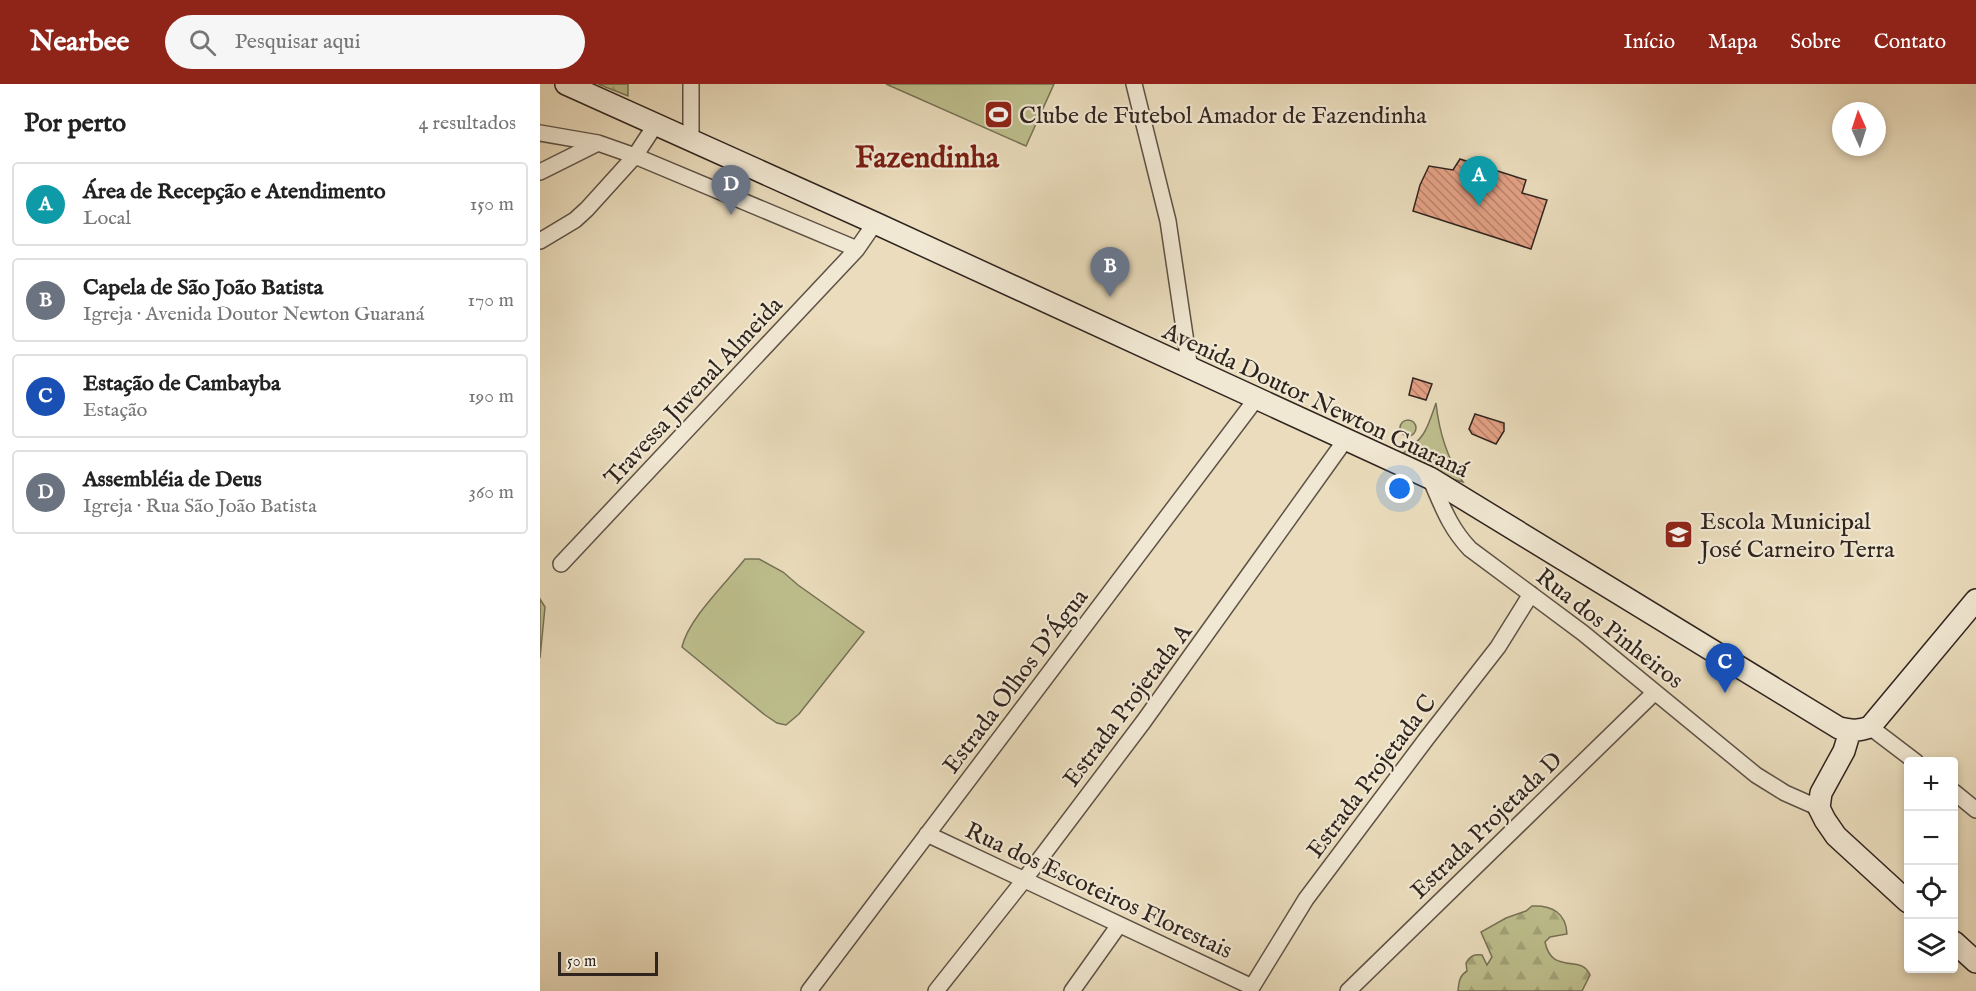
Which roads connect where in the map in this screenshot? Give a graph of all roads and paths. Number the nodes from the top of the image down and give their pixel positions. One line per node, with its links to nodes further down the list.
1 (566, 84): 4 (main road, Avenida Doutor Newton Guaraná)
2 (691, 84): 6 (street)
3 (1134, 84): 13 (street)
4 (656, 124): 6 (main road, Avenida Doutor Newton Guaraná); 8 (street)
5 (540, 133): 7 (street)
6 (691, 140): 10 (main road, Avenida Doutor Newton Guaraná)
7 (598, 143): 8 (street); 9 (street)
8 (635, 156): 11 (street); 12 (street)
9 (540, 172)
10 (875, 223): 12 (street, Travessa Juvenal Almeida); 13 (main road, Avenida Doutor Newton Guaraná)
11 (540, 241)
12 (857, 249): 17 (street, Travessa Juvenal Almeida)
13 (1190, 369): 14 (main road, Avenida Doutor Newton Guaraná)
14 (1256, 399): 15 (main road, Avenida Doutor Newton Guaraná); 26 (street, Estrada Olhos D'Água)
15 (1346, 439): 16 (main road, Avenida Doutor Newton Guaraná); 27 (street, Estrada Projetada A)
16 (1430, 478): 18 (street, Rua dos Pinheiros); 21 (main road, Avenida Doutor Newton Guaraná)
17 (561, 564)
18 (1531, 594): 20 (street, Rua dos Pinheiros); 32 (street, Estrada Projetada C)
19 (1976, 600): 21 (main road)
20 (1655, 692): 24 (street, Rua dos Pinheiros); 36 (street, Estrada Projetada D)
21 (1860, 729): 22 (street); 24 (main road)
22 (1908, 757)
23 (1958, 796): 25 (street)
24 (1819, 808): 28 (main road)
25 (1976, 810)
26 (927, 834): 27 (street, Rua dos Escoteiros Florestais); 33 (street, Estrada Olhos D'Água)
27 (1024, 880): 29 (street, Rua dos Escoteiros Florestais); 34 (street, Estrada Projetada A)
28 (1904, 898)
29 (1119, 925): 32 (street, Rua dos Escoteiros Florestais); 35 (street)
30 (1958, 946): 31 (main road)
31 (1976, 962)
32 (1252, 987)
33 (809, 991)
34 (936, 991)
35 (1072, 991)
36 (1348, 991)

